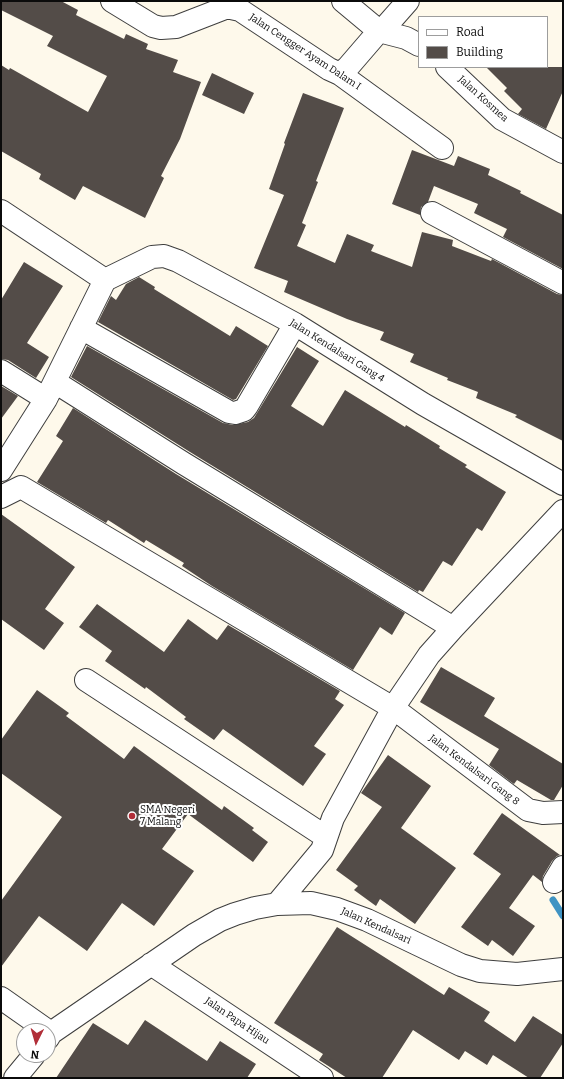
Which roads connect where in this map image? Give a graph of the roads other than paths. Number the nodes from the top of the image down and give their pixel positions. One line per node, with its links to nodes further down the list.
1 (112, 1): 7 (street, Jalan Cengger Ayam Dalam I)
2 (343, 1): 4 (street)
3 (406, 3): 4 (street)
4 (382, 28): 5 (street); 7 (street)
5 (418, 44)
6 (448, 68): 9 (street, Jalan Kosmea)
7 (340, 74): 8 (street, Jalan Cengger Ayam Dalam I)
8 (442, 148)
9 (563, 152)
10 (1, 211): 12 (street)
11 (432, 213): 13 (street)
12 (105, 280): 14 (street, Jalan Kendalsari Gang 4); 15 (street)
13 (563, 283)
14 (295, 324): 15 (street); 19 (street, Jalan Kendalsari Gang 4)
15 (81, 328): 17 (street)
16 (1, 371): 17 (street)
17 (51, 391): 18 (street); 22 (street)
18 (1, 470)
19 (563, 484)
20 (1, 497): 24 (street, Jalan Kendalsari Gang 8)
21 (563, 511): 22 (street)
22 (453, 628): 24 (street)
23 (86, 680): 26 (street)
24 (392, 708): 25 (street, Jalan Kendalsari Gang 8); 26 (street)
25 (563, 812)
26 (326, 837): 27 (street)
27 (276, 904): 28 (street, Jalan Kendalsari); 29 (street, Jalan Kendalsari)
28 (151, 964): 32 (street, Jalan Kendalsari); 35 (street, Jalan Papa Hijau)
29 (563, 968)
30 (1, 998): 31 (street)
31 (35, 1023)
32 (56, 1028)
33 (27, 1063): 34 (street)
34 (15, 1078)
35 (322, 1078)

